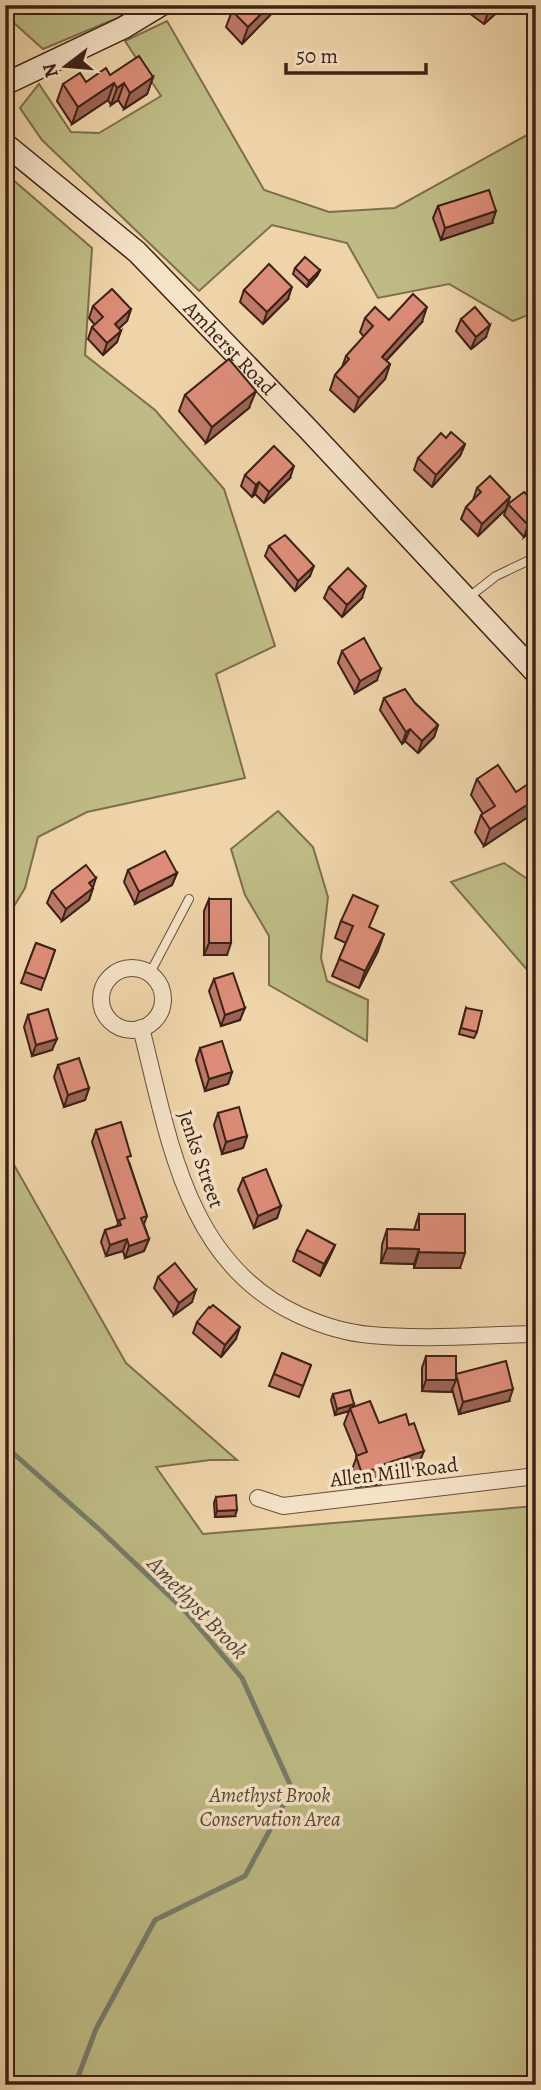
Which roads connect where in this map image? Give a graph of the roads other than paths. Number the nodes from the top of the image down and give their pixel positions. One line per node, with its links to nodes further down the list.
1 (161, 5): 2 (main road)
2 (5, 84)
3 (5, 144): 5 (main road, Amherst Road)
4 (536, 557): 5 (lane)
5 (467, 599): 6 (main road, Amherst Road)
6 (536, 673)
7 (189, 899): 8 (lane)
8 (150, 974): 9 (street); 9 (street)
9 (141, 1028): 10 (street, Jenks Street)
10 (536, 1334)
11 (536, 1476): 12 (street, Allen Mill Road)
12 (258, 1499)

